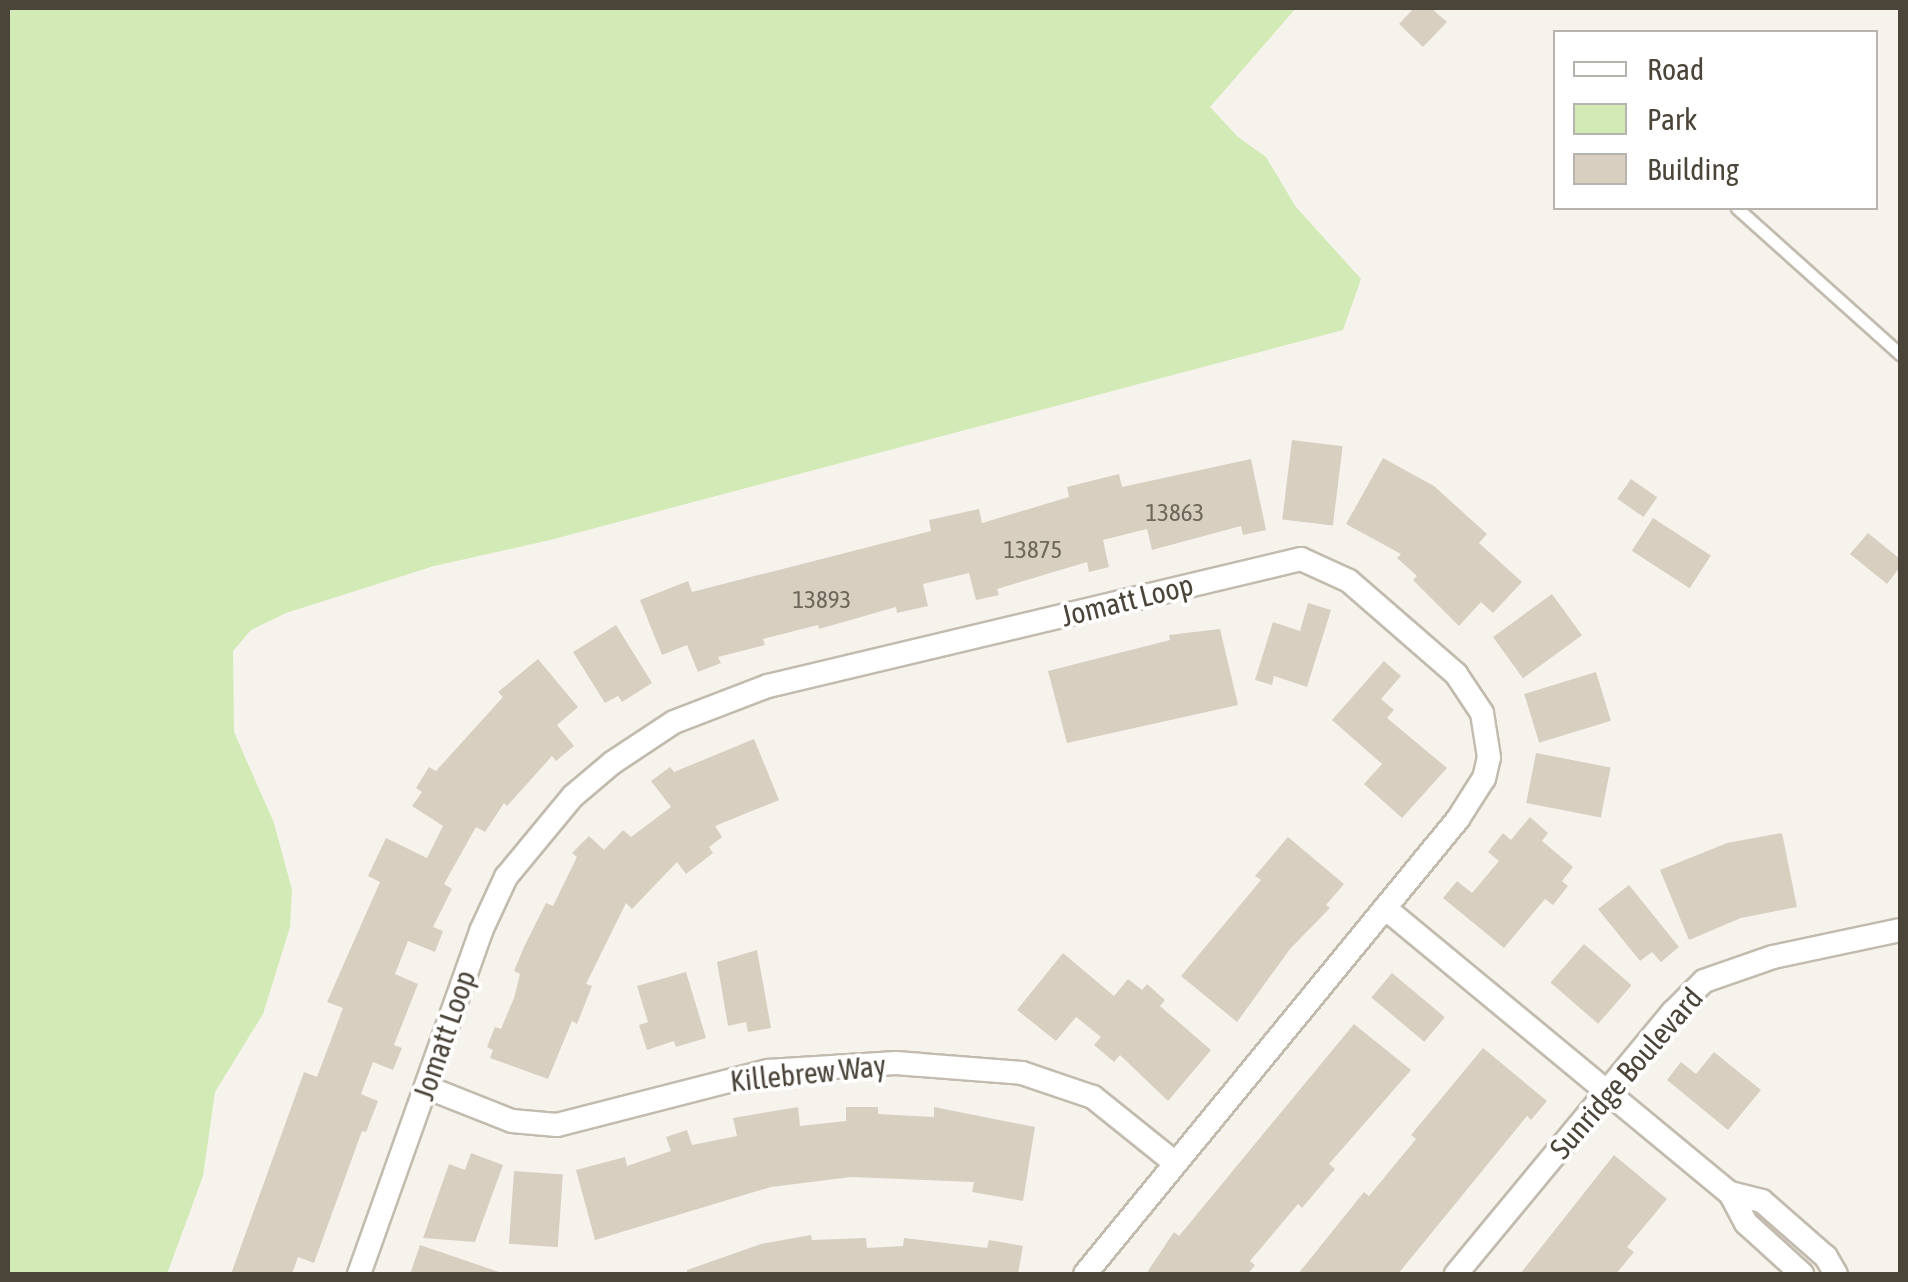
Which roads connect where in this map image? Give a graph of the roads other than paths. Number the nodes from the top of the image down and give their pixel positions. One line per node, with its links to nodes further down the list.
1 (1739, 210): 2 (lane)
2 (1899, 350)
3 (1385, 908): 5 (street, Jomatt Loop); 6 (street); 7 (street, Jomatt Loop)
4 (1900, 930): 6 (street, Sunridge Boulevard)
5 (426, 1087): 7 (street, Killebrew Way); 9 (street, Jomatt Loop)
6 (1607, 1091): 8 (street); 11 (street, Sunridge Boulevard)
7 (1174, 1164): 10 (street, Jomatt Loop)
8 (1730, 1192): 12 (street); 13 (street)
9 (359, 1274)
10 (1085, 1274)
11 (1456, 1274)
12 (1802, 1274)
13 (1836, 1274)

